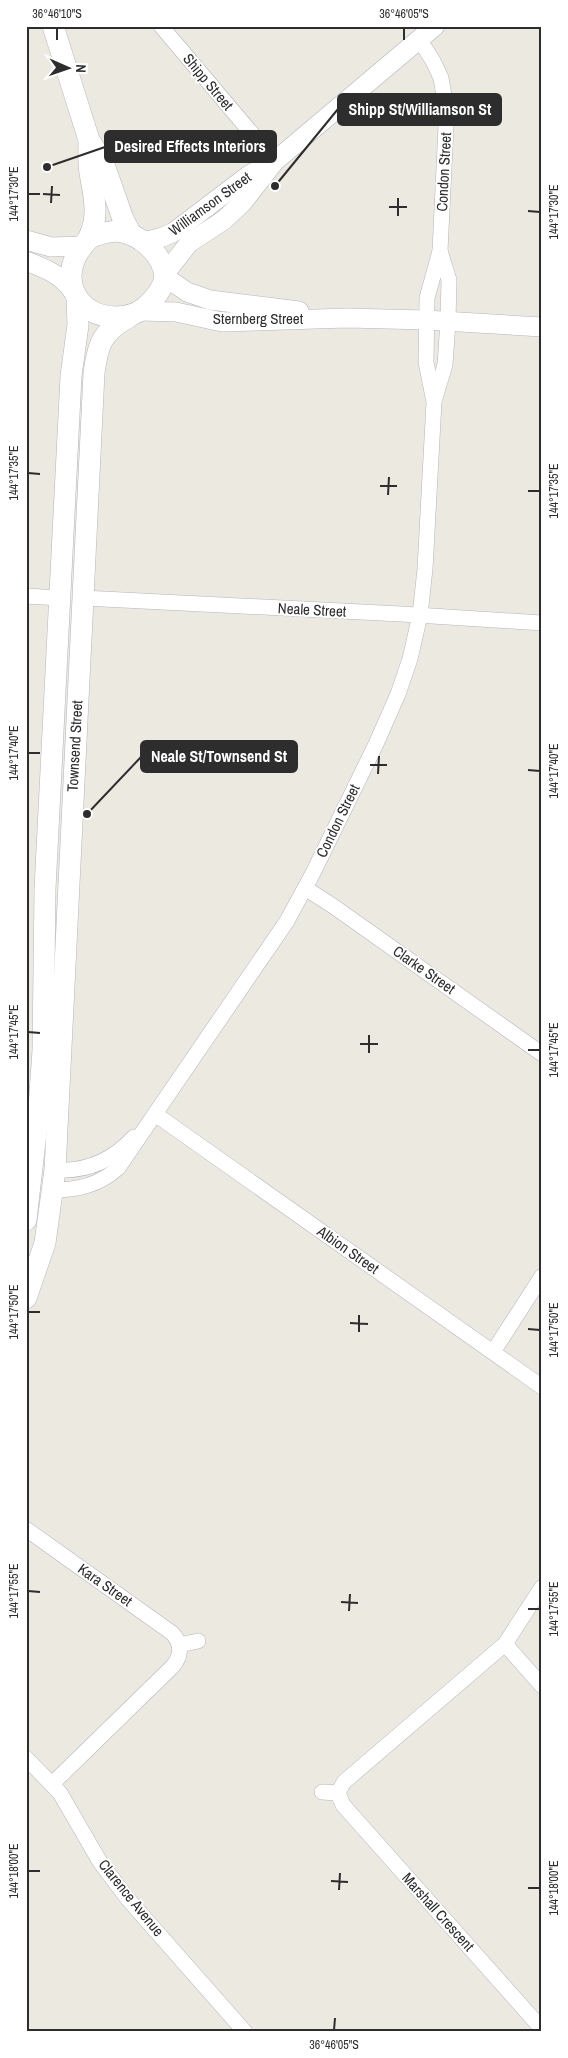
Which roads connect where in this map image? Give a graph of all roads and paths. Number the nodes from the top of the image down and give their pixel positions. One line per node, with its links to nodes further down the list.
1 (53, 26): 5 (main road)
2 (162, 26): 6 (street, Shipp Street)
3 (435, 26): 4 (street, Williamson Street)
4 (419, 40): 6 (street, Williamson Street); 10 (street, Condon Street)
5 (89, 140): 7 (main road); 9 (main road)
6 (275, 161): 7 (street, Williamson Street); 12 (street, Williamson Street)
7 (138, 238): 9 (main road); 12 (main road)
8 (26, 240): 9 (street)
9 (85, 243): 13 (main road)
10 (440, 252): 16 (street, Condon Street); 17 (street, Condon Street)
11 (26, 261): 13 (street)
12 (164, 276): 14 (main road); 15 (street, Sternberg Street)
13 (74, 294): 14 (main road); 21 (main road, Townsend Street)
14 (134, 314): 15 (street, Sternberg Street); 22 (main road, Townsend Street)
15 (347, 318): 16 (street, Sternberg Street)
16 (426, 320): 17 (street, Sternberg Street); 19 (street, Condon Street)
17 (448, 321): 18 (street, Sternberg Street); 19 (street, Condon Street)
18 (542, 327)
19 (434, 402): 23 (street, Condon Street)
20 (26, 596): 21 (street)
21 (60, 598): 29 (main road, Townsend Street)
22 (83, 598): 23 (street, Neale Street); 28 (main road, Townsend Street)
23 (420, 615): 24 (street, Neale Street); 25 (street, Condon Street)
24 (542, 623)
25 (305, 888): 26 (street, Clarke Street); 27 (street, Condon Street)
26 (542, 1054)
27 (155, 1114): 28 (street, Condon Street); 33 (street, Albion Street)
28 (54, 1180): 30 (main road); 32 (main road)
29 (26, 1220)
30 (26, 1270)
31 (542, 1276): 33 (street)
32 (26, 1298)
33 (493, 1352): 34 (street, Albion Street)
34 (542, 1387)
35 (26, 1529): 39 (street, Kara Street)
36 (542, 1587): 38 (street)
37 (198, 1641): 39 (street)
38 (505, 1644): 40 (street); 44 (street)
39 (179, 1645): 42 (street)
40 (542, 1686)
41 (26, 1758): 42 (street, Clarence Avenue)
42 (53, 1784): 46 (street, Clarence Avenue)
43 (322, 1792): 44 (street)
44 (338, 1794): 45 (street, Marshall Crescent)
45 (542, 2029)
46 (246, 2032)

